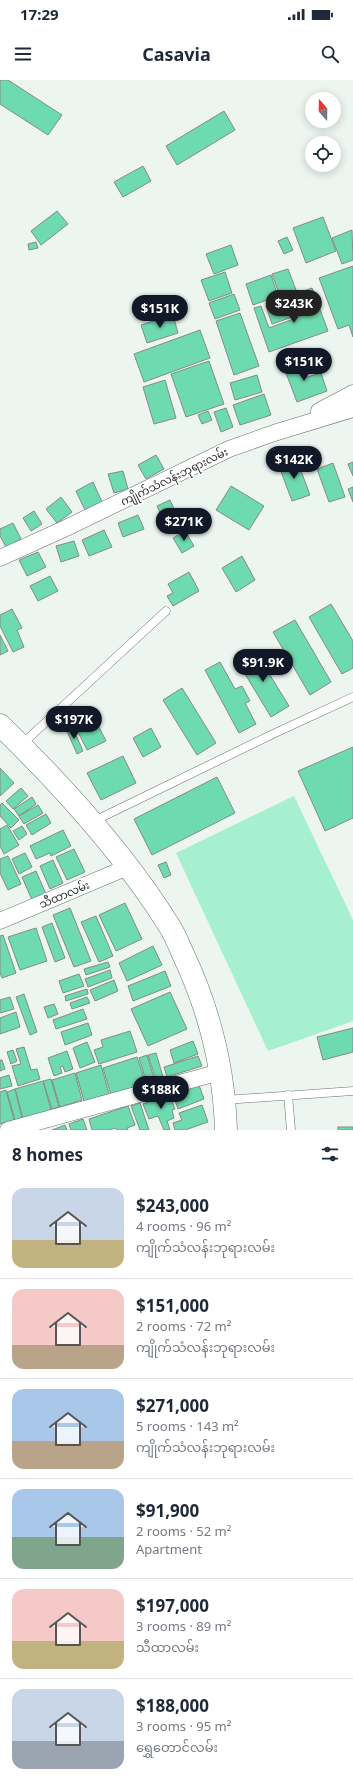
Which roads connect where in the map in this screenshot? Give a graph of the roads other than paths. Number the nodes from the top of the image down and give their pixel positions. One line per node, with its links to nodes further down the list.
1 (353, 394): 3 (street)
2 (353, 409): 3 (street, ကျိုက်သံလန်းဘုရားလမ်း)
3 (274, 433): 4 (street, ကျိုက်သံလန်းဘုရားလမ်း)
4 (0, 558)
5 (166, 611): 8 (lane)
6 (353, 697): 9 (lane)
7 (0, 725): 8 (main road)
8 (21, 745): 9 (main road)
9 (92, 822): 10 (main road)
10 (128, 867): 11 (street, သီထာလမ်း); 12 (main road)
11 (0, 921)
12 (220, 1072): 15 (main road); 16 (street)
13 (353, 1091): 14 (lane)
14 (288, 1095): 15 (lane); 18 (lane)
15 (225, 1100): 17 (main road)
16 (8, 1130)
17 (226, 1130)
18 (291, 1130)

